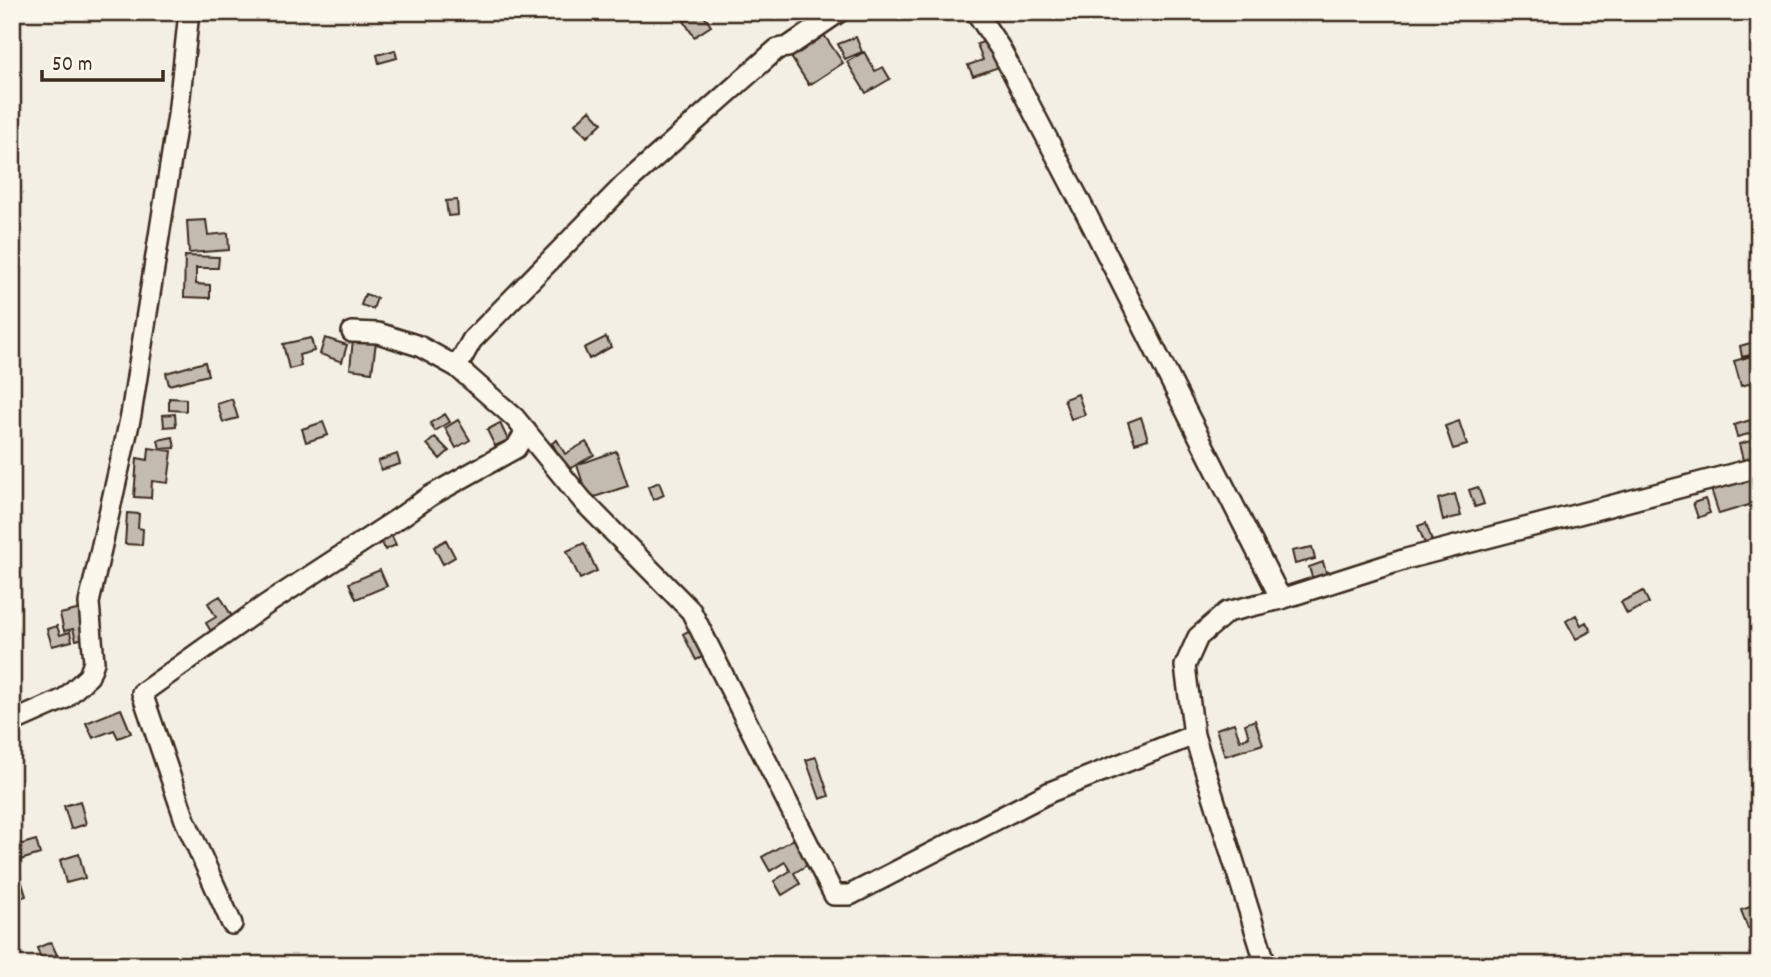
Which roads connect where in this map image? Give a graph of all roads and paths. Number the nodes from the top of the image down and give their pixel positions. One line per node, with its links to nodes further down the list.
1 (189, 12): 9 (street)
2 (839, 12): 5 (street)
3 (976, 12): 8 (street)
4 (352, 332): 5 (street)
5 (457, 367): 6 (street)
6 (526, 431): 10 (street); 11 (street)
7 (1759, 467): 8 (street)
8 (1280, 599): 10 (street)
9 (12, 722)
10 (1194, 735): 12 (street)
11 (232, 924)
12 (1266, 965)

